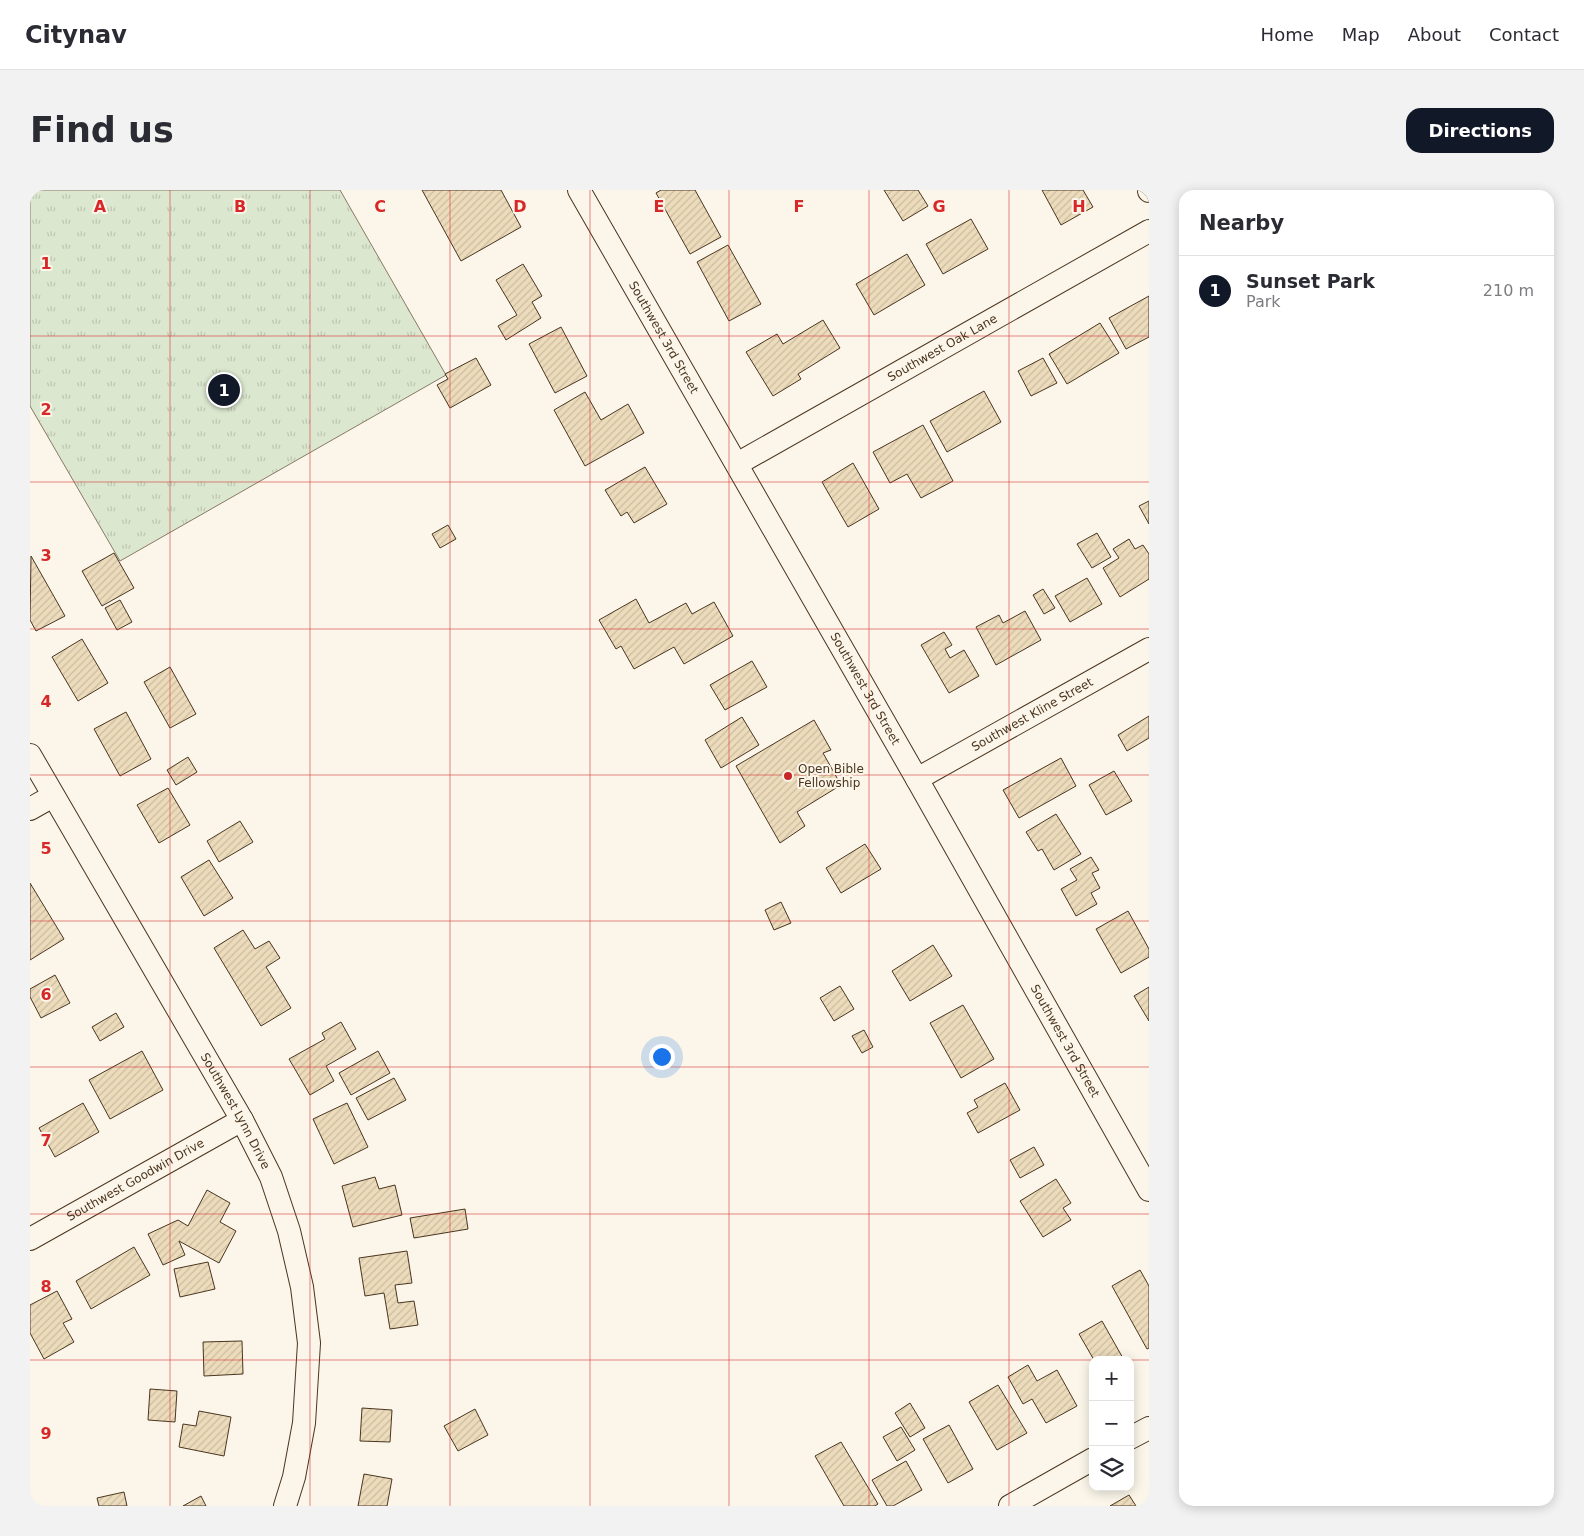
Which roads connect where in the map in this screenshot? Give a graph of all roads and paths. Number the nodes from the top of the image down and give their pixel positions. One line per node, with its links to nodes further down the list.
1 (579, 190): 3 (street, Southwest 3rd Street)
2 (1149, 231): 3 (street, Southwest Oak Lane)
3 (737, 464): 6 (street, Southwest 3rd Street)
4 (1149, 649): 6 (street, Southwest Kline Street)
5 (30, 755): 7 (street, Southwest Lynn Drive)
6 (917, 779): 10 (street, Southwest 3rd Street)
7 (53, 796): 8 (street); 9 (street, Southwest Lynn Drive)
8 (30, 809)
9 (242, 1120): 11 (street, Southwest Goodwin Drive); 15 (street, Southwest Lynn Drive)
10 (1149, 1190)
11 (30, 1239)
12 (1149, 1428): 13 (street)
13 (1134, 1436)
14 (1089, 1461): 16 (street)
15 (285, 1506)
16 (1010, 1506)

